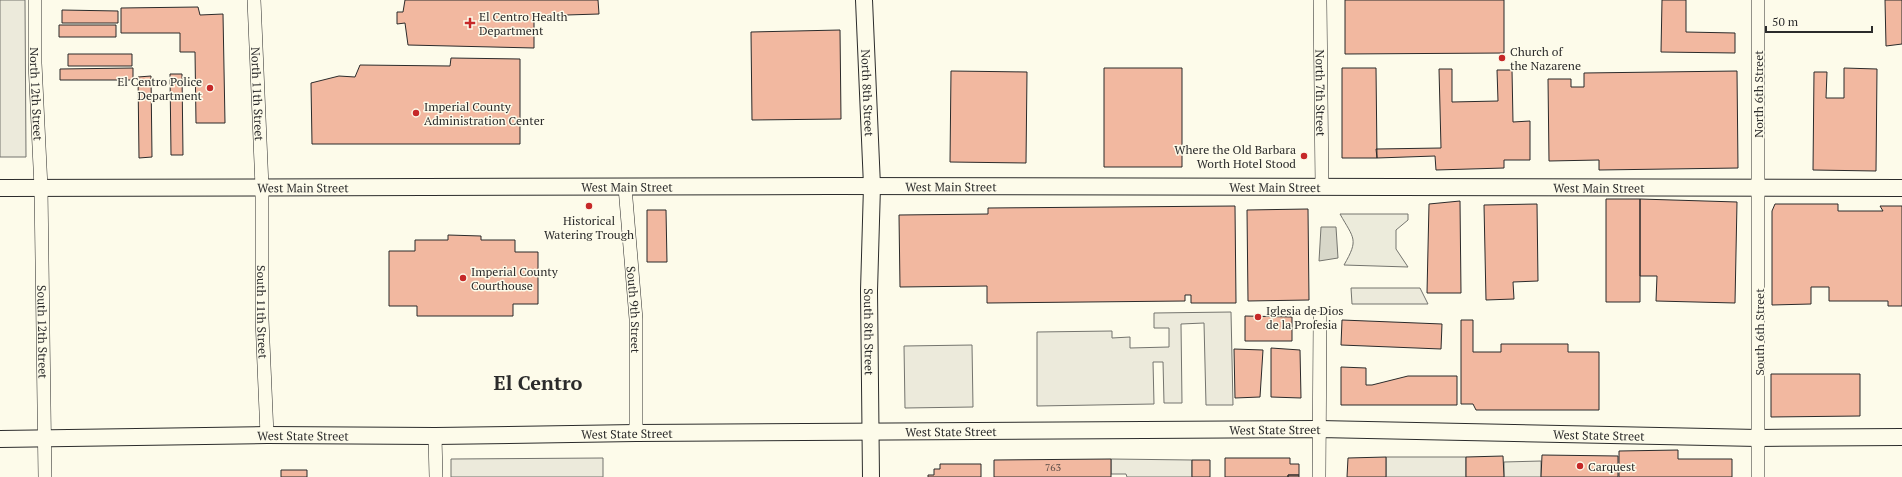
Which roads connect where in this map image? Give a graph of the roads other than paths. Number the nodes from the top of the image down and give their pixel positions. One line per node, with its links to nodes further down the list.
1 (35, 0): 12 (street, North 12th Street)
2 (254, 0): 7 (street, North 11th Street)
3 (864, 0): 6 (street, North 8th Street)
4 (1320, 0): 9 (street, North 7th Street)
5 (1758, 0): 10 (street, North 6th Street)
6 (872, 186): 8 (street, West Main Street); 9 (street, West Main Street); 16 (street, South 8th Street)
7 (262, 187): 8 (street, West Main Street); 12 (street, West Main Street); 18 (street, South 11th Street)
8 (625, 187): 17 (street, South 9th Street)
9 (1322, 187): 10 (street, West Main Street)
10 (1759, 187): 13 (street, West Main Street); 22 (street, South 6th Street)
11 (0, 188): 12 (street, West Main Street)
12 (41, 188): 21 (street, South 12th Street)
13 (1902, 188)
14 (1320, 318): 15 (street)
15 (1319, 429): 16 (street, West State Street); 22 (street, West State Street); 27 (street)
16 (870, 432): 17 (street, West State Street); 26 (street, South 8th Street)
17 (636, 433): 19 (street, West State Street)
18 (267, 435): 19 (street, West State Street); 21 (street, West State Street)
19 (436, 436): 25 (street)
20 (1902, 437): 22 (street, West State Street)
21 (44, 438): 23 (street, West State Street); 24 (street, South 12th Street)
22 (1758, 438): 28 (street, South 6th Street)
23 (0, 439)
24 (45, 477)
25 (436, 477)
26 (871, 477)
27 (1319, 477)
28 (1758, 477)

